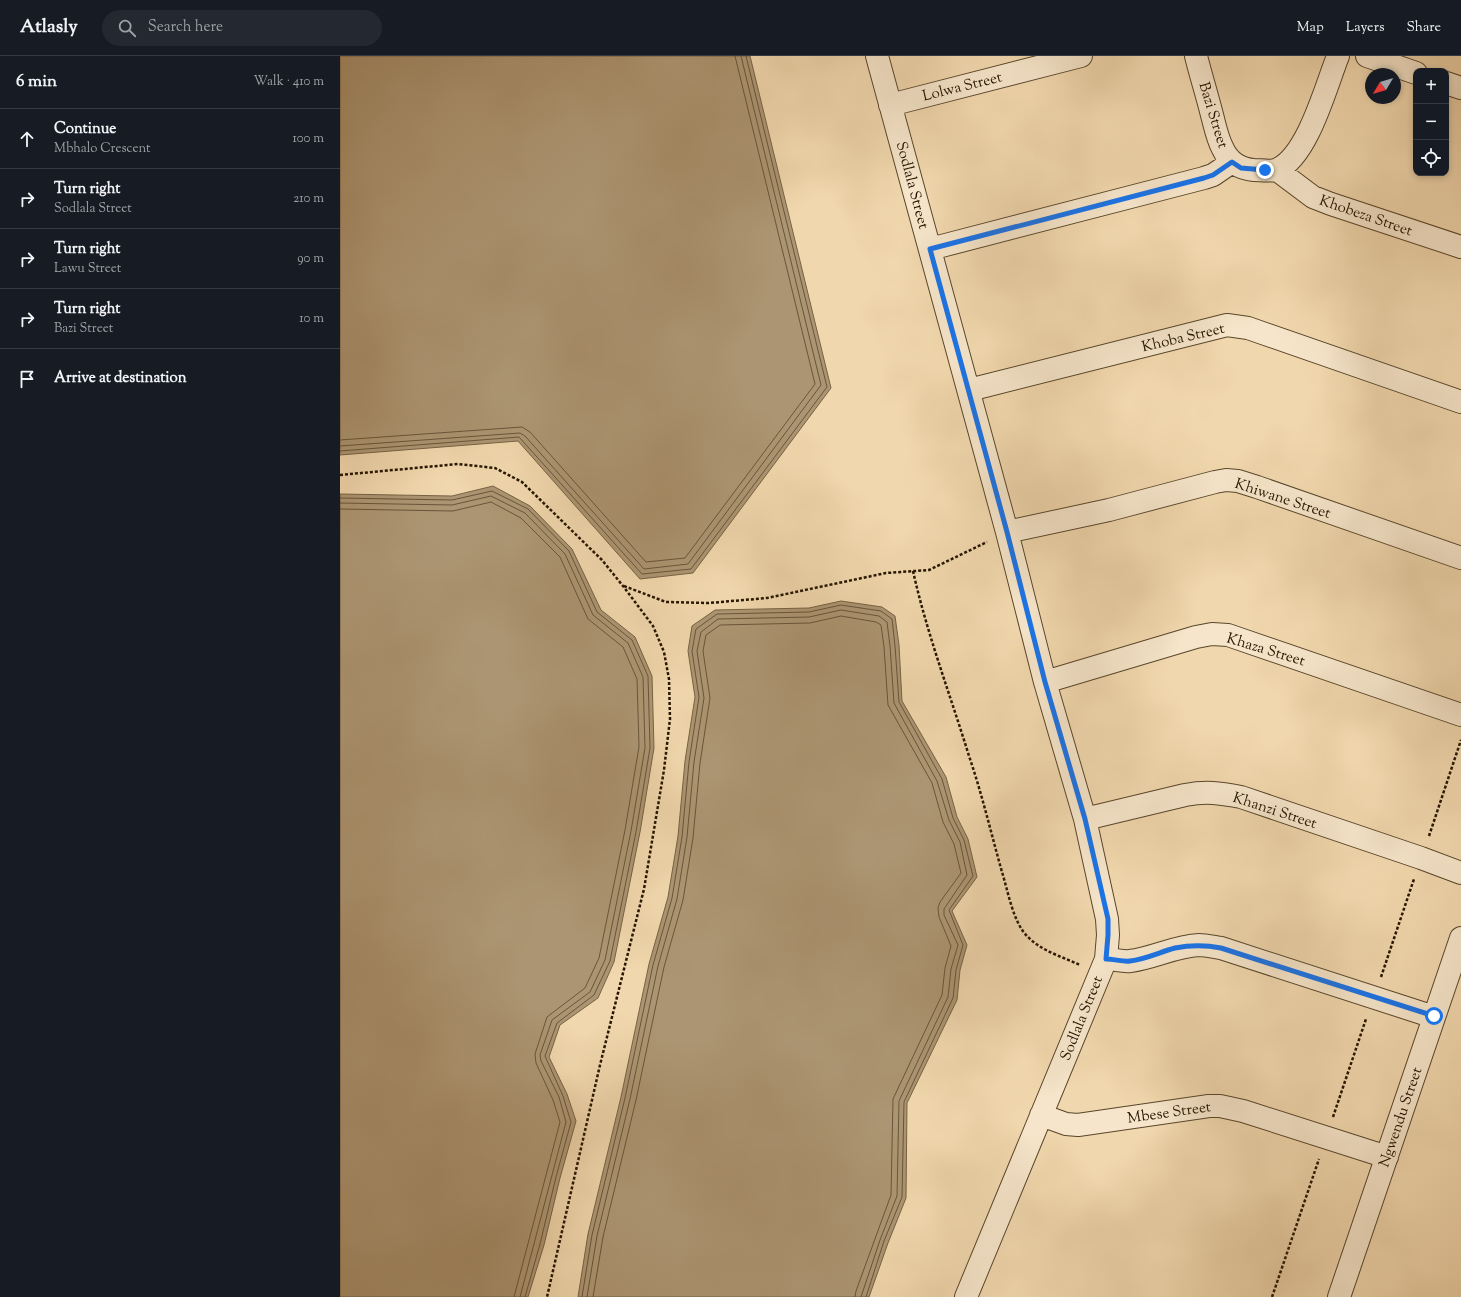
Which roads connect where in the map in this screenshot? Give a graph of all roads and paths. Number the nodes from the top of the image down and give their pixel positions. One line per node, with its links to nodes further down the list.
1 (877, 56): 9 (street, Sodlala Street)
2 (1081, 56): 9 (street, Lolwa Street)
3 (1196, 56): 10 (street, Bazi Street)
4 (1338, 56): 11 (street)
5 (1367, 56): 6 (street)
6 (1413, 72)
7 (1449, 84): 8 (street)
8 (1461, 88)
9 (890, 104): 13 (street, Sodlala Street)
10 (1232, 162): 11 (street, Bazi Street); 13 (street)
11 (1277, 170): 12 (street, Khobeza Street)
12 (1461, 247)
13 (930, 249): 14 (street, Sodlala Street)
14 (969, 390): 15 (street, Khoba Street); 17 (street, Sodlala Street)
15 (1461, 402)
16 (340, 475): 20 (path)
17 (1007, 532): 18 (street, Khiwane Street); 19 (path); 21 (street, Sodlala Street)
18 (1461, 558)
19 (913, 571): 20 (path); 26 (path)
20 (623, 586): 31 (path)
21 (1045, 682): 22 (street, Khaza Street); 23 (street, Sodlala Street)
22 (1461, 715)
23 (1085, 819): 24 (street, Khanzi Street); 26 (street, Sodlala Street)
24 (1461, 873)
25 (1461, 938): 27 (street, Ngwendu Street)
26 (1106, 959): 28 (street); 29 (street, Sodlala Street)
27 (1457, 963): 28 (street, Ngwendu Street)
28 (1434, 1016): 30 (street, Ngwendu Street)
29 (1041, 1115): 30 (street, Mbese Street); 32 (street, Sodlala Street)
30 (1387, 1157): 33 (street, Ngwendu Street)
31 (547, 1297)
32 (966, 1297)
33 (1340, 1297)

